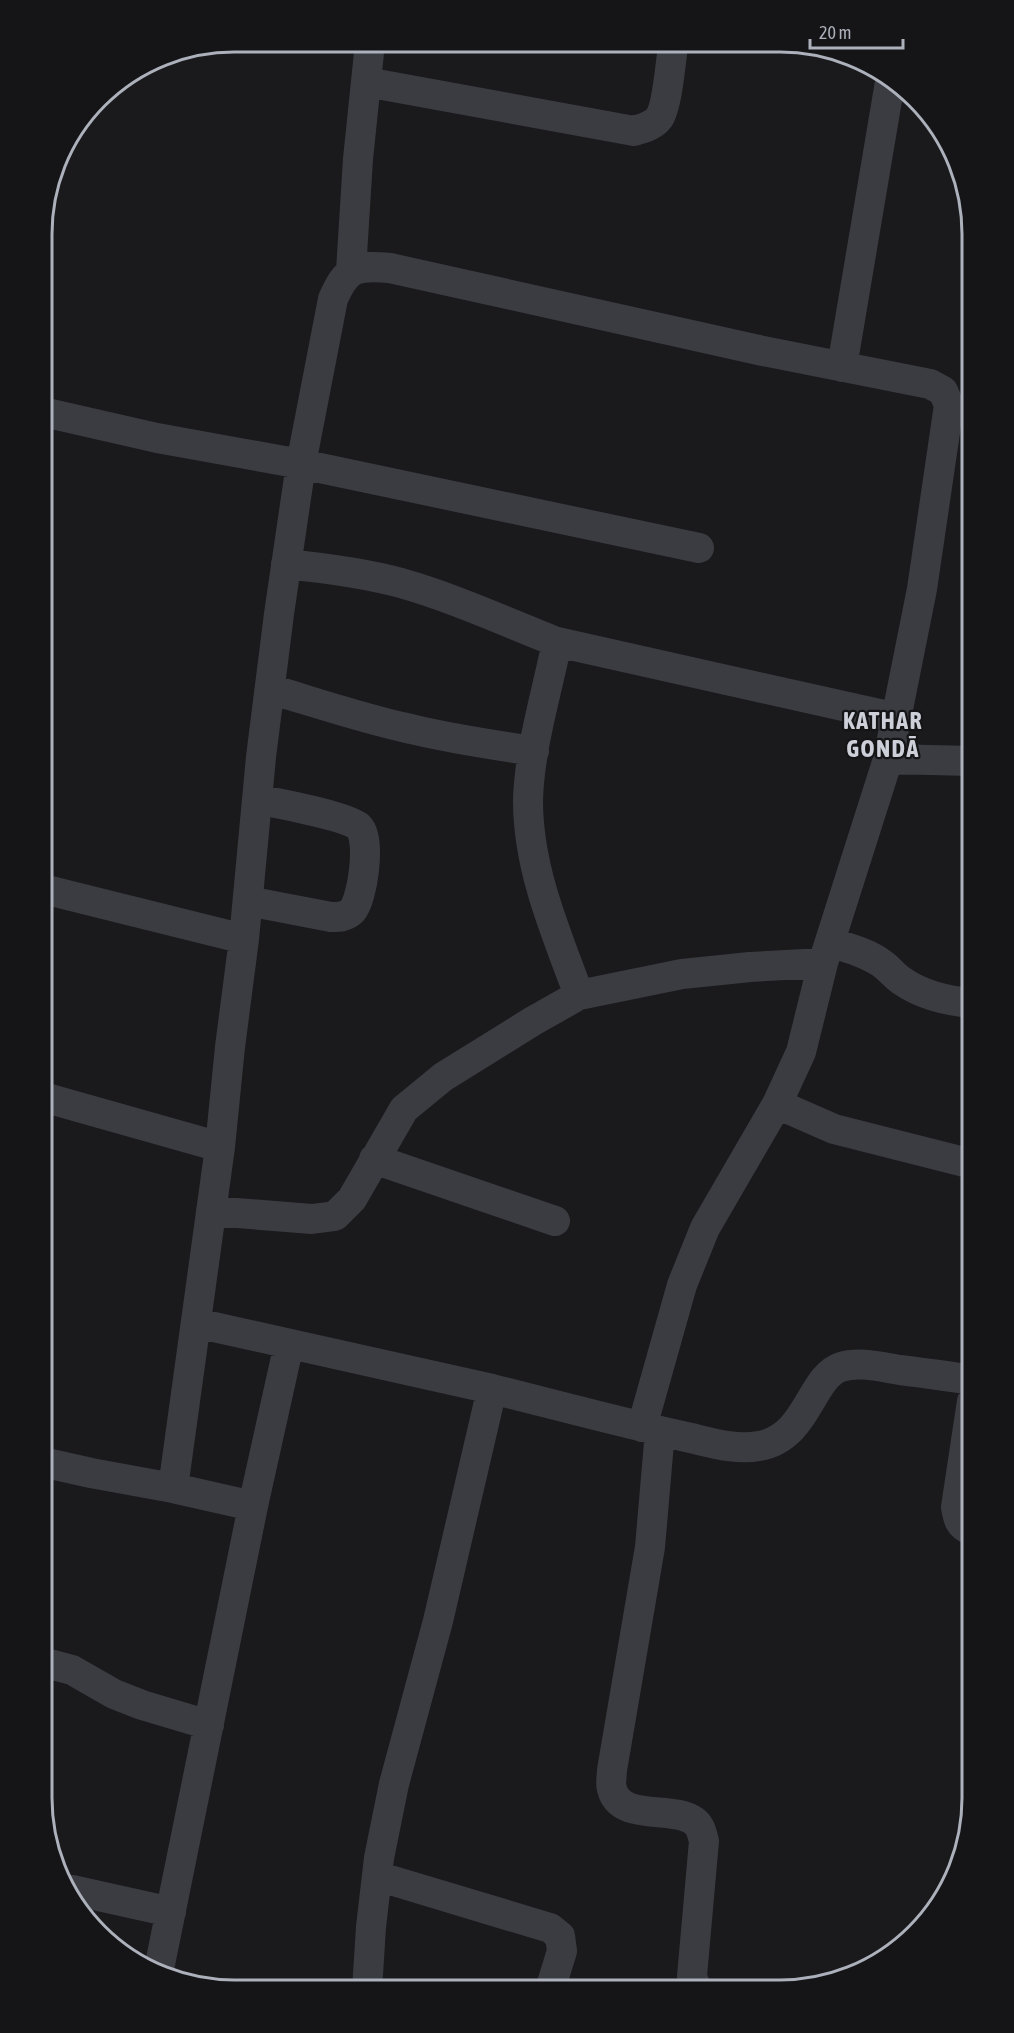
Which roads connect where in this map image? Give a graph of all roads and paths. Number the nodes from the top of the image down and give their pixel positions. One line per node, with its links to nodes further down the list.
1 (673, 52): 3 (street)
2 (369, 53): 3 (street)
3 (366, 82): 5 (street)
4 (889, 89): 6 (street)
5 (351, 271): 6 (street); 8 (street)
6 (842, 367): 13 (street)
7 (53, 414): 8 (street)
8 (301, 464): 9 (street); 10 (street)
9 (699, 548)
10 (286, 564): 11 (street); 12 (street)
11 (557, 642): 13 (street); 14 (street)
12 (270, 689): 14 (street); 17 (street)
13 (897, 718): 15 (street)
14 (534, 751): 22 (street)
15 (888, 759): 16 (street); 21 (street)
16 (962, 761)
17 (257, 799): 19 (street); 19 (street)
18 (53, 891): 20 (street)
19 (248, 901): 20 (street)
20 (244, 939): 26 (street)
21 (826, 952): 22 (street); 23 (street); 25 (street)
22 (579, 995): 27 (street)
23 (962, 1002)
24 (52, 1100): 26 (street)
25 (777, 1104): 28 (street); 35 (street)
26 (220, 1148): 29 (street)
27 (374, 1159): 29 (street); 30 (street)
28 (961, 1161)
29 (211, 1210): 31 (street)
30 (555, 1221)
31 (196, 1323): 32 (street); 38 (street)
32 (289, 1344): 34 (street); 39 (street)
33 (961, 1379): 35 (street)
34 (492, 1389): 35 (street); 43 (street)
35 (651, 1429): 49 (street)
36 (52, 1464): 38 (street)
37 (961, 1472): 40 (street)
38 (173, 1488): 39 (street)
39 (253, 1506): 42 (street)
40 (961, 1524)
41 (52, 1665): 42 (street)
42 (209, 1725): 45 (street)
43 (377, 1876): 47 (street); 48 (street)
44 (78, 1891): 45 (street)
45 (171, 1912): 46 (street)
46 (161, 1965)
47 (369, 1980)
48 (553, 1980)
49 (693, 1980)

